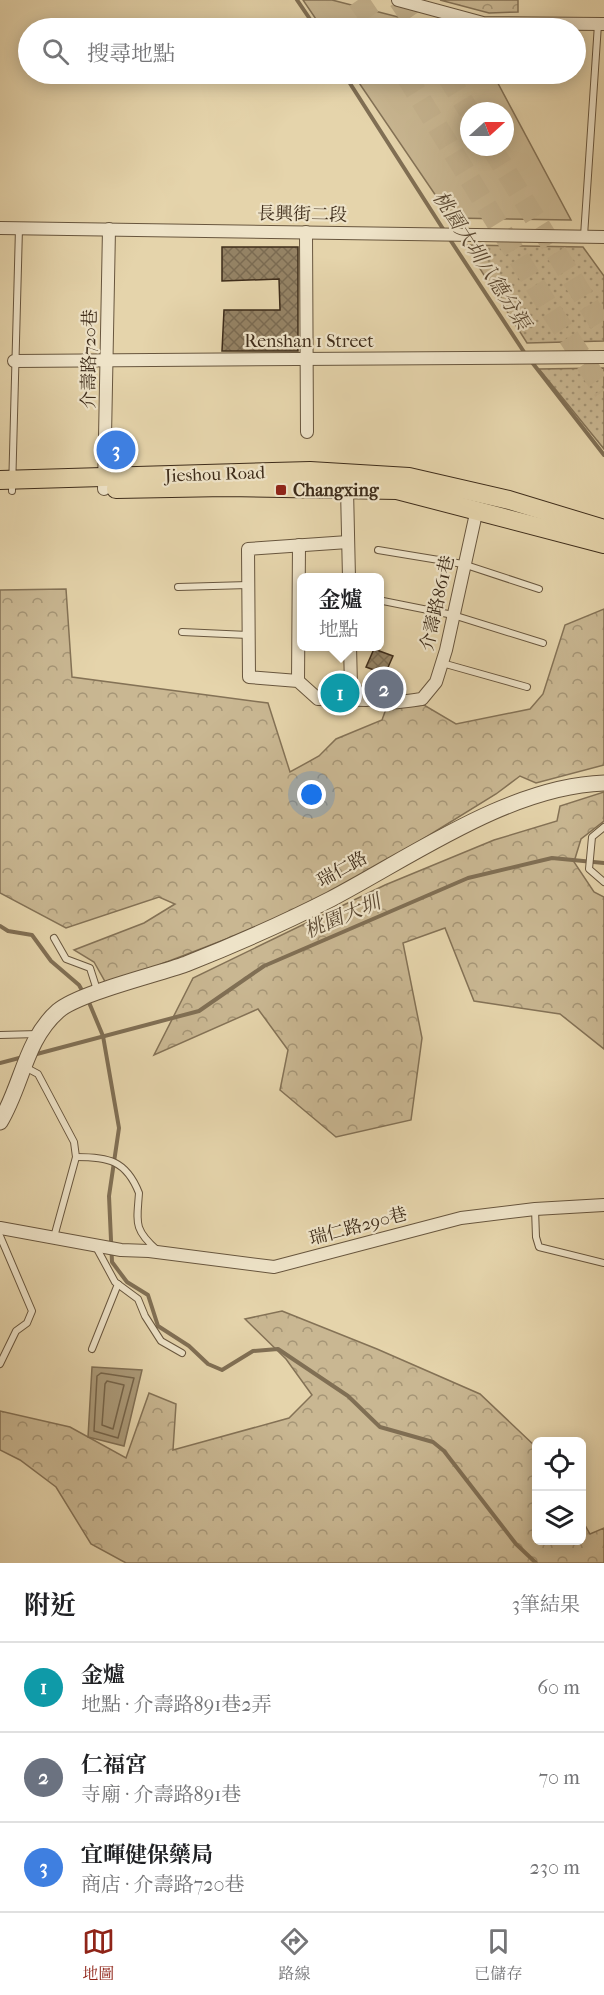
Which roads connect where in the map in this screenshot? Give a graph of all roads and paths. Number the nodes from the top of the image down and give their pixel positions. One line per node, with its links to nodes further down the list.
1 (398, 0): 2 (street)
2 (465, 18)
3 (586, 24): 4 (street)
4 (601, 24): 9 (lane)
5 (0, 228): 6 (street, 長興街二段)
6 (19, 228): 7 (street, 長興街二段); 14 (lane)
7 (109, 229): 8 (street, 長興街二段); 13 (street, 介壽路720巷)
8 (306, 232): 9 (street, 長興街二段); 12 (street)
9 (584, 236): 10 (street, 長興街二段)
10 (604, 237)
11 (604, 357): 12 (street, Renshan 1 Street)
12 (305, 359): 13 (street, Renshan 1 Street); 15 (street)
13 (107, 360): 14 (street, Renshan 1 Street); 16 (street, 介壽路720巷)
14 (14, 361): 17 (lane)
15 (307, 432)
16 (105, 483): 17 (main road, Jieshou Road); 18 (main road, Jieshou Road); 20 (main road, Jieshou Road)
17 (6, 486)
18 (347, 489): 19 (main road, Jieshou Road); 21 (street)
19 (477, 509): 22 (main road, Jieshou Road); 25 (street, 介壽路861巷)
20 (604, 529)
21 (348, 542): 23 (street); 27 (street)
22 (604, 544)
23 (299, 545): 26 (street); 28 (street)
24 (378, 550): 25 (lane)
25 (463, 564): 30 (lane); 32 (street, 介壽路861巷)
26 (299, 573)
27 (349, 573)
28 (248, 585): 29 (lane); 34 (street)
29 (178, 587)
30 (539, 589)
31 (384, 601): 32 (lane)
32 (453, 615): 35 (lane); 38 (street, 介壽路861巷)
33 (182, 632): 34 (lane)
34 (248, 635): 39 (street)
35 (543, 643)
36 (298, 651): 39 (street)
37 (350, 651): 41 (street)
38 (442, 663): 40 (lane); 41 (street, 介壽路861巷)
39 (298, 681): 41 (street)
40 (528, 687)
41 (367, 700)
42 (604, 783): 46 (street, 瑞仁路)
43 (604, 827): 44 (lane)
44 (604, 882)
45 (54, 938): 46 (lane)
46 (98, 993): 47 (street, 瑞仁路)
47 (39, 1034): 48 (lane); 49 (street)
48 (0, 1035)
49 (24, 1067): 50 (street); 51 (lane)
50 (0, 1122)
51 (76, 1157): 56 (lane); 58 (lane)
52 (604, 1205): 53 (street, 瑞仁路290巷)
53 (535, 1209): 58 (street, 瑞仁路290巷); 59 (lane)
54 (0, 1228): 56 (street, 瑞仁路290巷)
55 (0, 1236): 63 (lane)
56 (54, 1237): 57 (street, 瑞仁路290巷)
57 (95, 1244): 58 (street, 瑞仁路290巷); 60 (lane)
58 (160, 1252)
59 (604, 1263)
60 (118, 1284): 61 (lane); 62 (lane)
61 (92, 1349)
62 (182, 1353)
63 (0, 1364)

